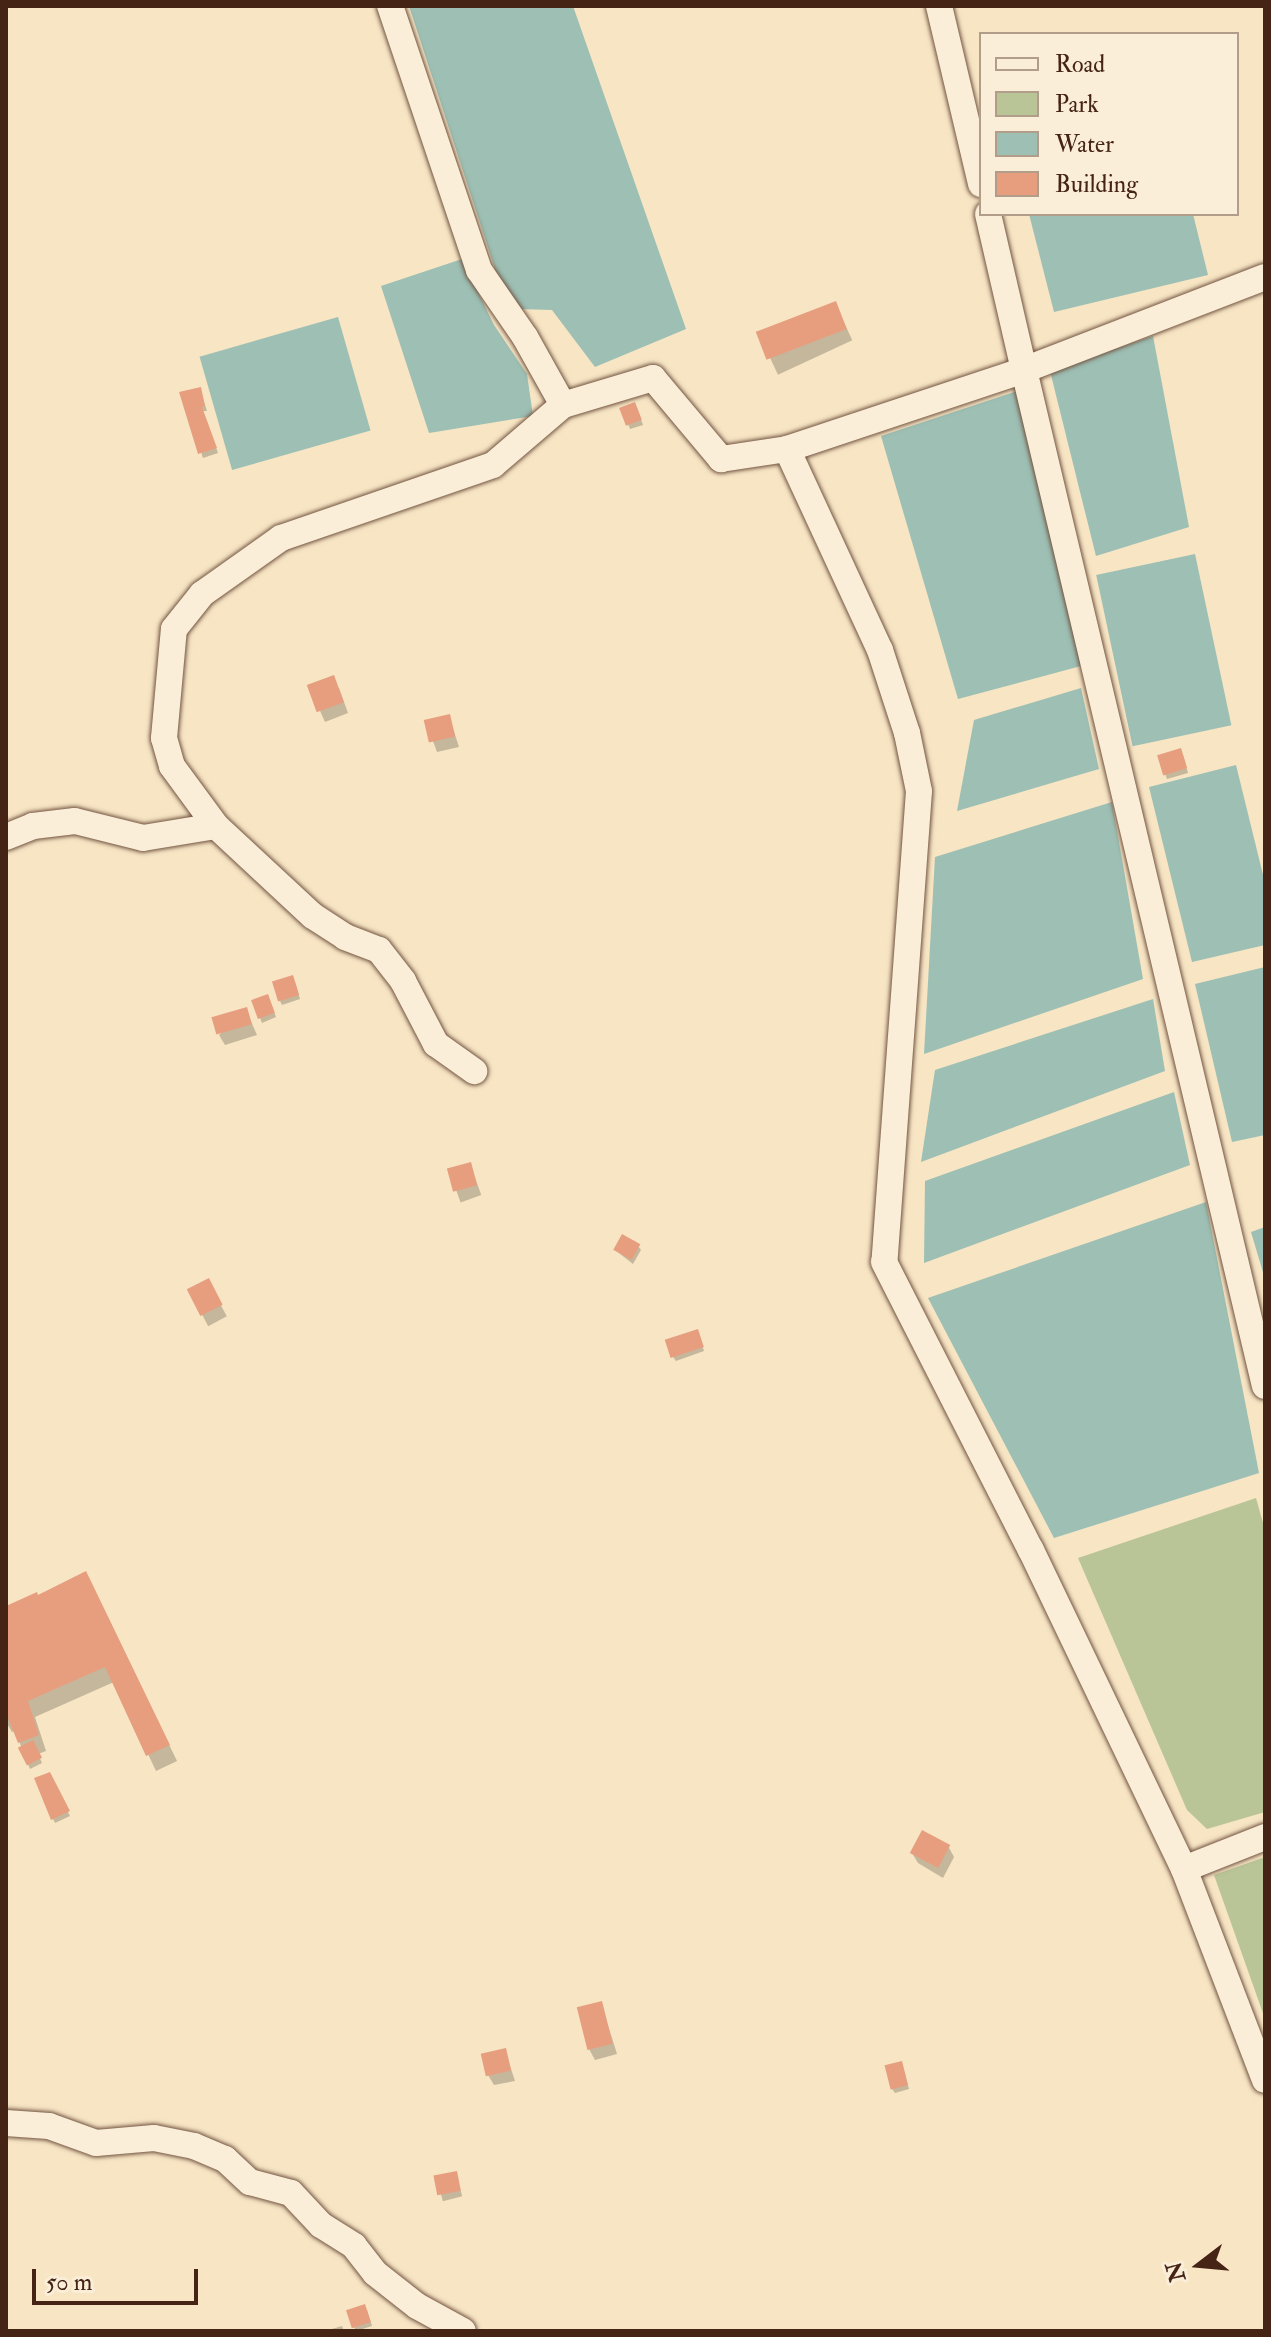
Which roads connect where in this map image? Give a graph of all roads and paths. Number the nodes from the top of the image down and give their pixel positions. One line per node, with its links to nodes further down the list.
1 (390, 6): 7 (street)
2 (939, 6): 3 (street)
3 (979, 176)
4 (988, 216): 6 (street)
5 (1265, 277): 6 (street)
6 (1024, 370): 8 (street); 12 (street)
7 (563, 405): 8 (street); 9 (street)
8 (787, 449): 14 (street)
9 (216, 826): 10 (street); 11 (street)
10 (6, 837)
11 (474, 1071)
12 (1265, 1386)
13 (1265, 1837): 14 (street)
14 (1184, 1869): 15 (street)
15 (1265, 2080)
16 (6, 2123): 17 (street)
17 (463, 2331)

